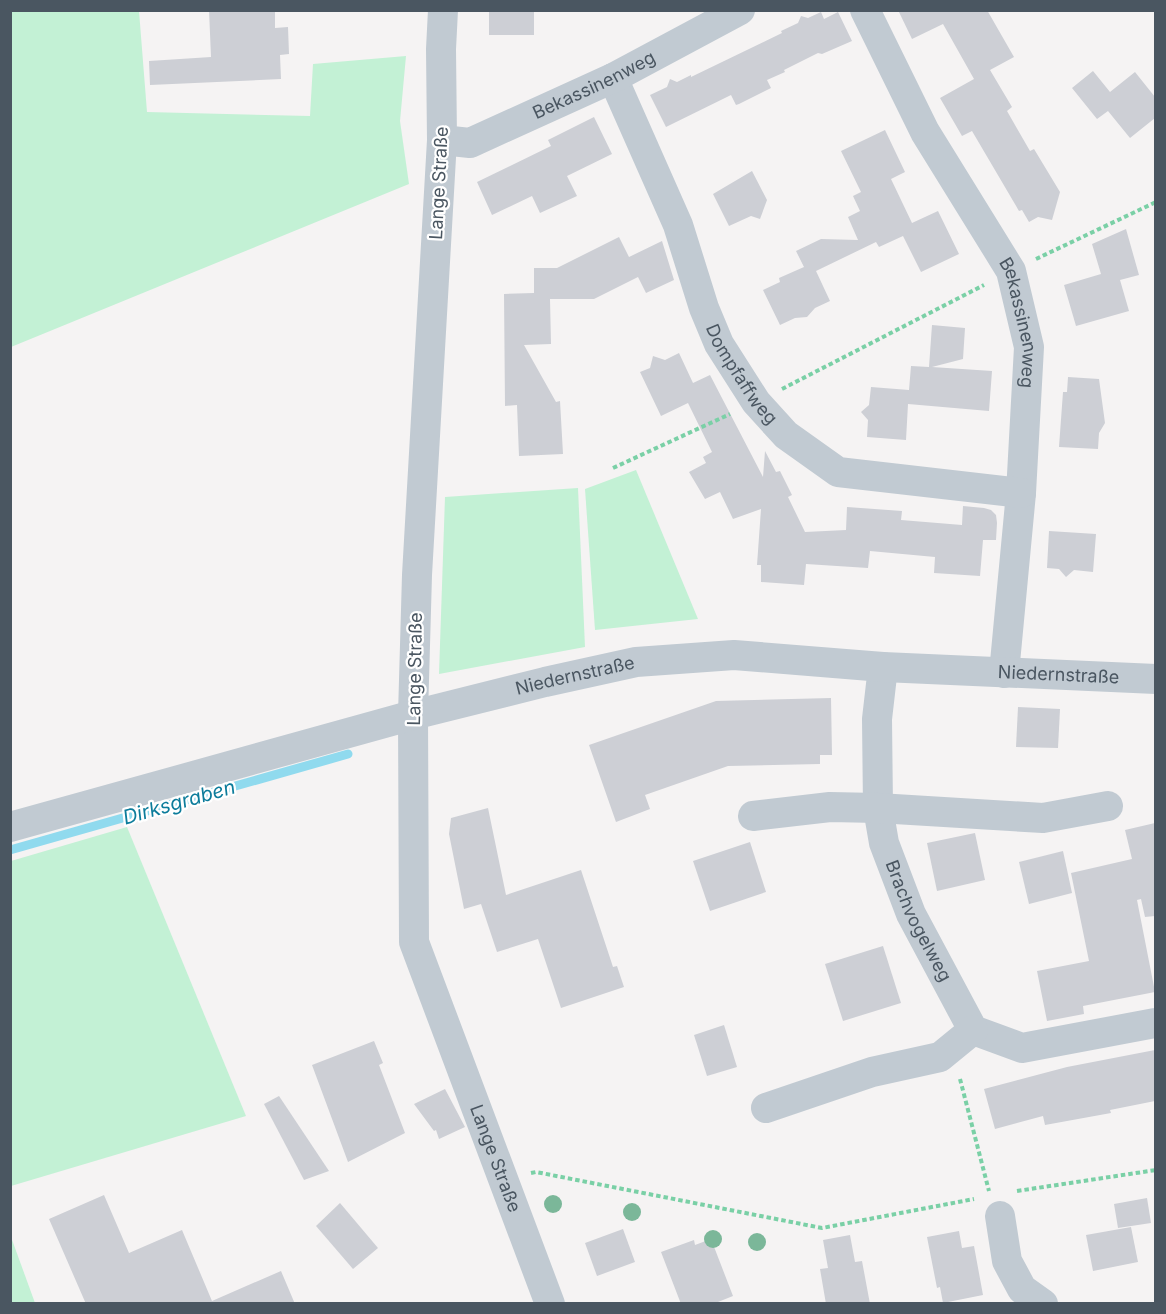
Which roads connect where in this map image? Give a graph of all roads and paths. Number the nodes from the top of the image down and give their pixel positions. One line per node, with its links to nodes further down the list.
1 (443, 10): 5 (street, Lange Straße)
2 (740, 10): 4 (street, Bekassinenweg)
3 (865, 10): 7 (street, Bekassinenweg)
4 (613, 78): 5 (street, Bekassinenweg); 8 (street, Dompfaffweg)
5 (442, 141): 14 (street, Lange Straße)
6 (1155, 202): 7 (path)
7 (1011, 271): 8 (path); 10 (street, Bekassinenweg)
8 (756, 402): 9 (path); 10 (street, Dompfaffweg)
9 (613, 468)
10 (1021, 493): 12 (street, Bekassinenweg)
11 (883, 667): 12 (street, Niedernstraße); 14 (street, Niedernstraße); 16 (street, Brachvogelweg)
12 (1004, 673): 13 (street, Niedernstraße)
13 (1155, 679)
14 (413, 715): 18 (street, Niedernstraße); 23 (street, Lange Straße)
15 (1108, 806): 16 (street)
16 (878, 808): 17 (street); 20 (street, Brachvogelweg)
17 (753, 816)
18 (10, 827)
19 (1155, 1023): 20 (street)
20 (973, 1030): 21 (street); 24 (path)
21 (766, 1108)
22 (1155, 1170): 24 (path)
23 (504, 1180): 24 (path); 25 (street, Lange Straße)
24 (1001, 1201): 26 (street)
25 (549, 1304)
26 (1043, 1304)

